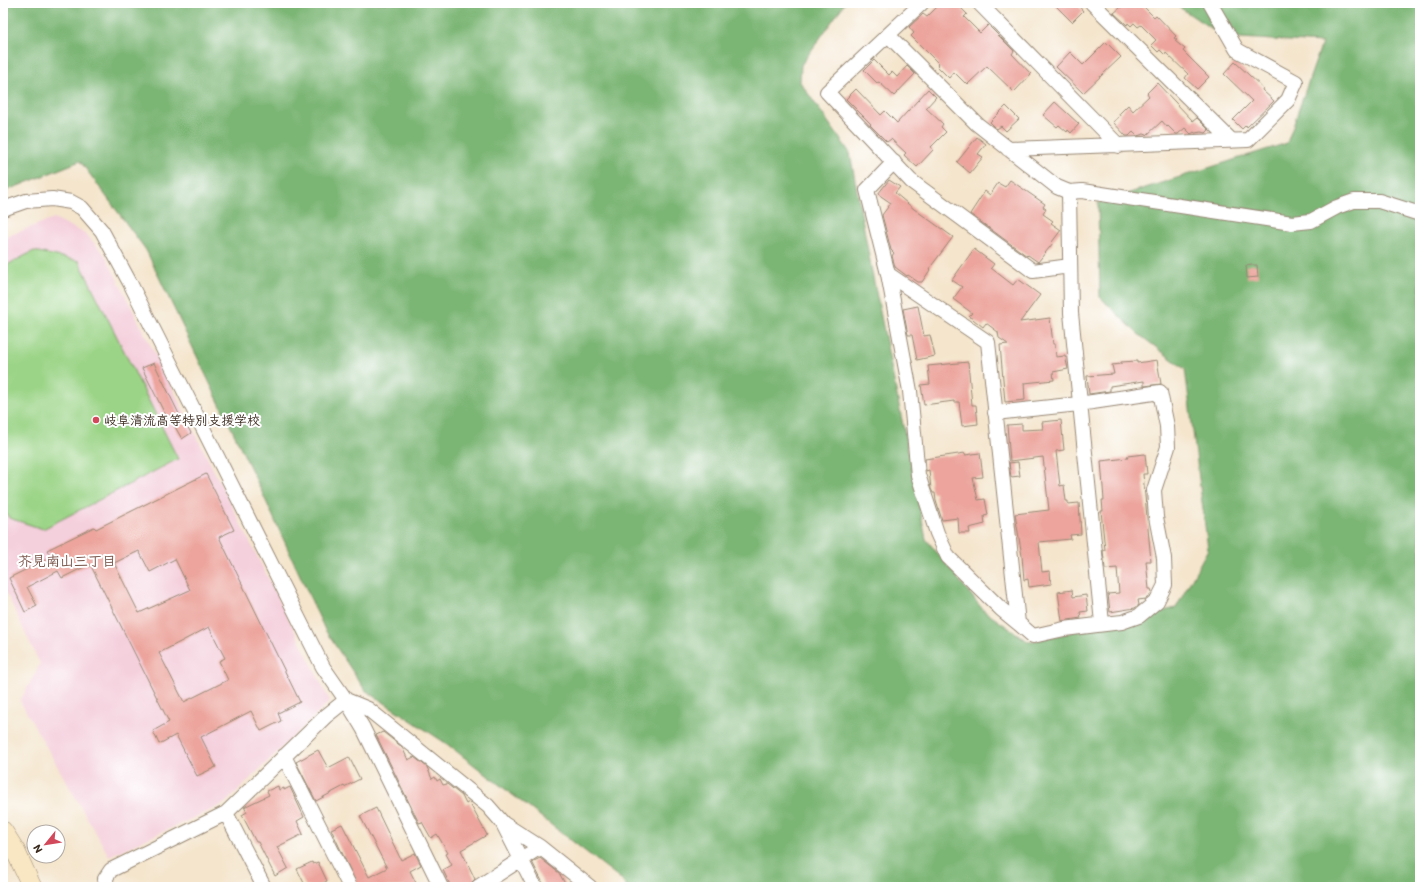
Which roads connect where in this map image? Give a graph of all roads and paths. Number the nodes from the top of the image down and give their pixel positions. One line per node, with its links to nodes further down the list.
1 (922, 3): 5 (street)
2 (978, 3): 7 (street)
3 (1092, 3): 6 (street)
4 (1210, 3): 6 (street)
5 (888, 35): 8 (street); 9 (street)
6 (1232, 141): 7 (street)
7 (1119, 146): 8 (street)
8 (1008, 149): 10 (street)
9 (894, 162): 13 (street); 14 (street)
10 (1069, 192): 12 (street); 13 (street)
11 (3, 209): 19 (street)
12 (1420, 214)
13 (1070, 266): 15 (street)
14 (888, 274): 16 (street); 17 (street)
15 (1079, 404): 16 (street); 18 (street); 18 (street)
16 (995, 413): 17 (street)
17 (1018, 623): 18 (street)
18 (1102, 623)
19 (346, 700): 20 (street); 22 (street); 30 (street)
20 (284, 756): 21 (street); 29 (street)
21 (226, 813): 27 (street); 28 (street)
22 (502, 822): 24 (street); 25 (street)
23 (3, 830): 26 (street)
24 (540, 847): 25 (street); 33 (street)
25 (521, 859): 31 (street); 32 (street)
26 (32, 887)
27 (108, 887)
28 (264, 887)
29 (350, 887)
30 (441, 887)
31 (478, 887)
32 (535, 887)
33 (590, 887)

